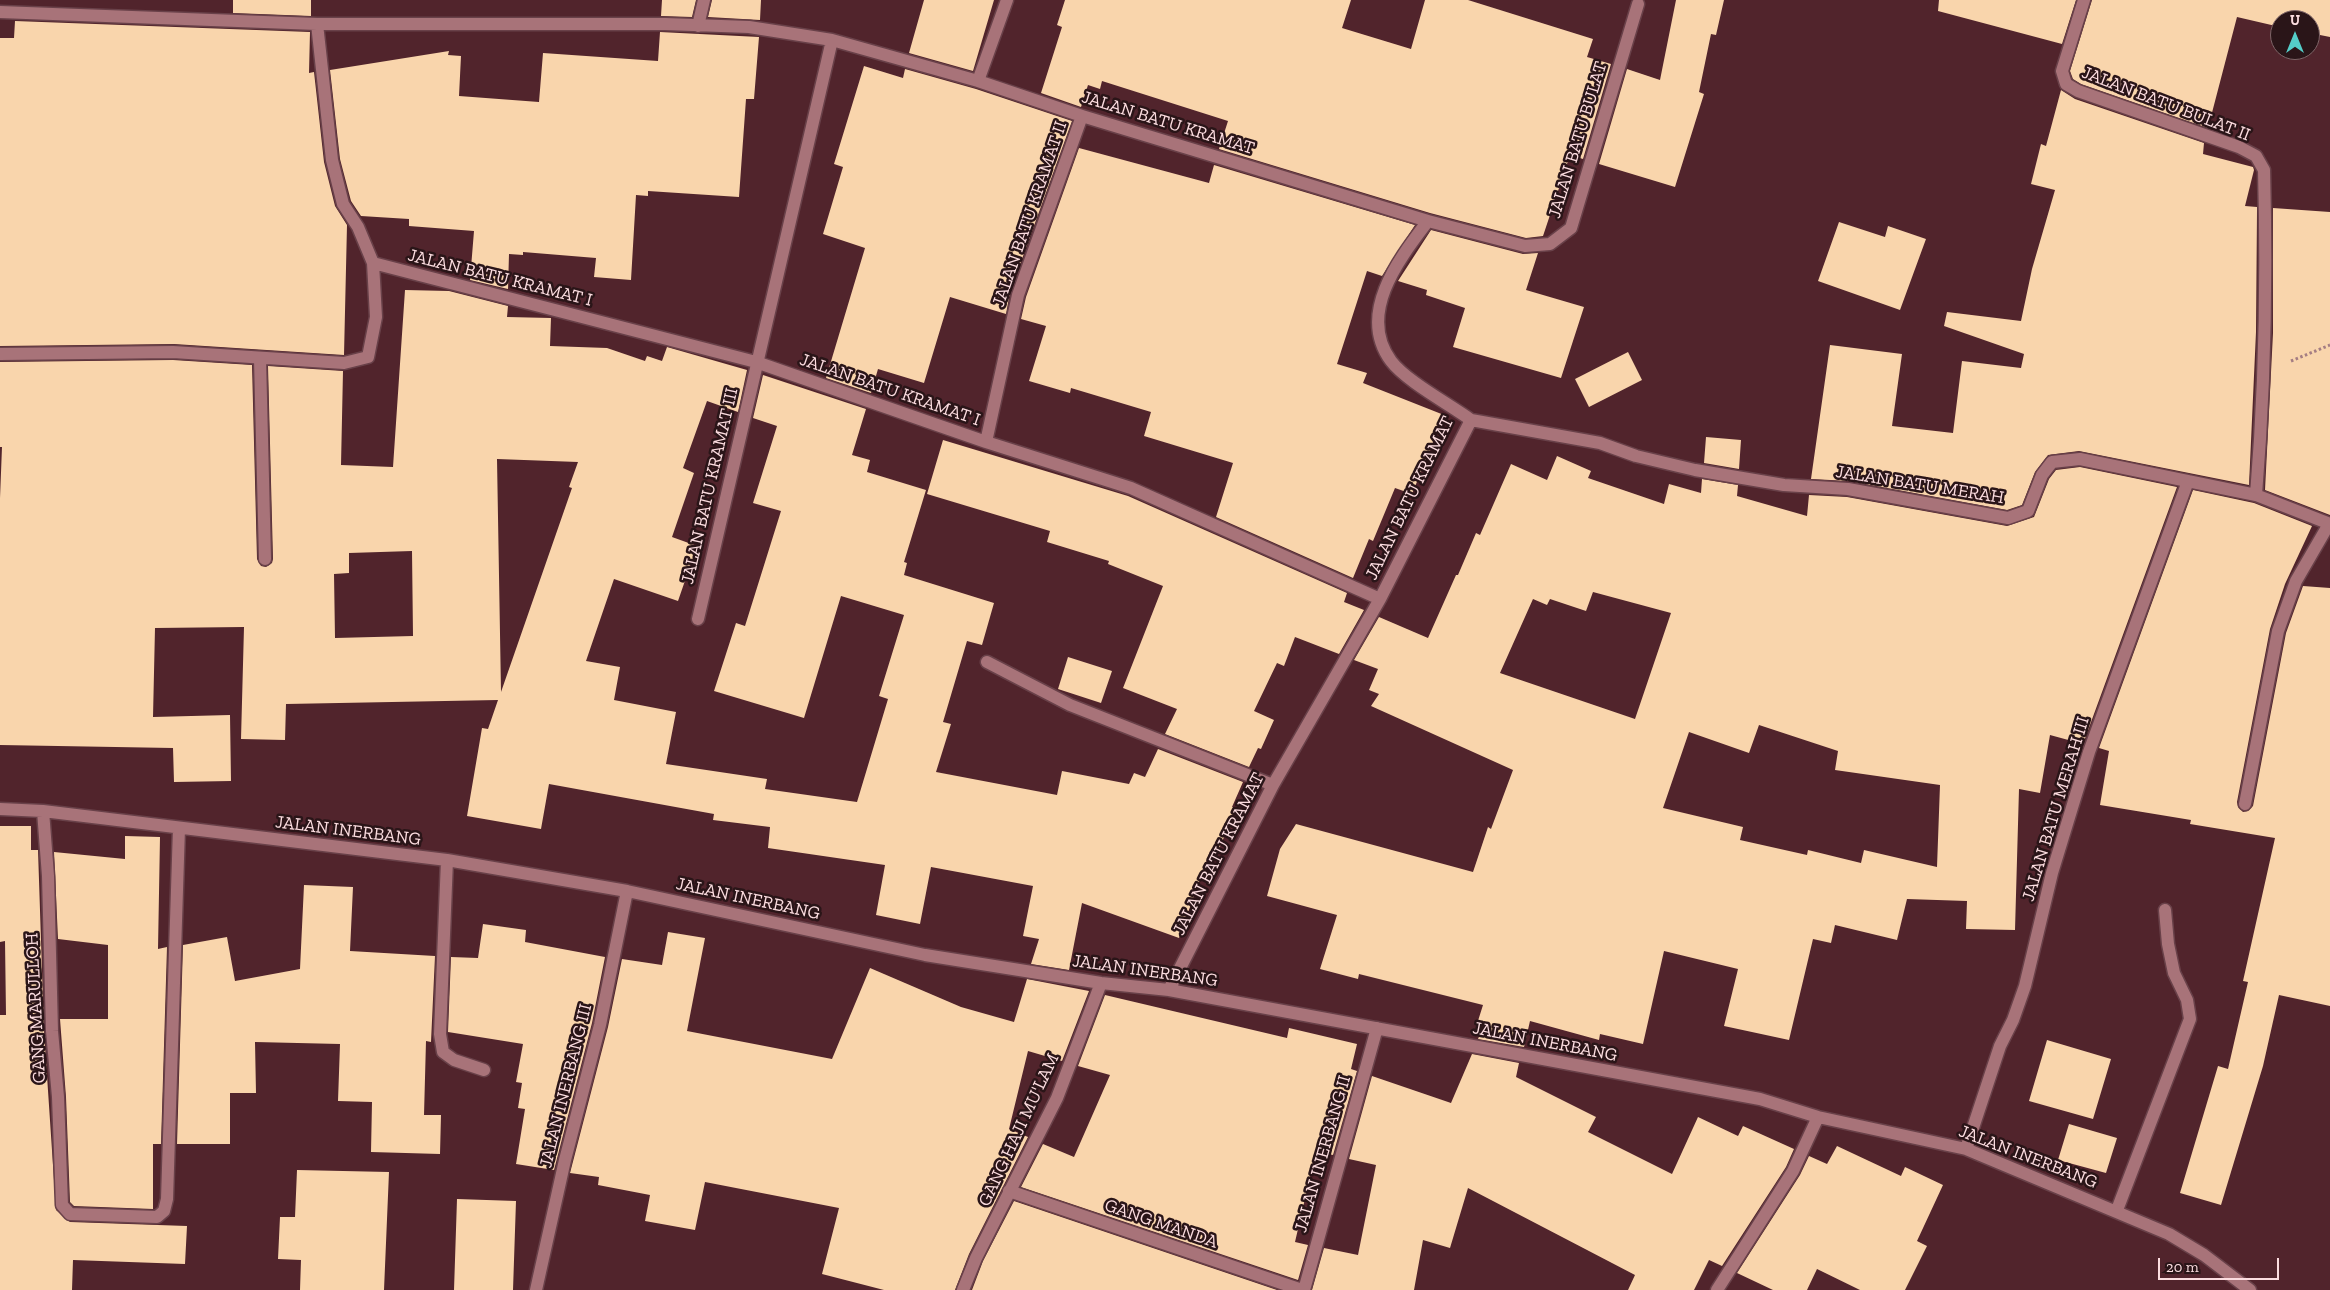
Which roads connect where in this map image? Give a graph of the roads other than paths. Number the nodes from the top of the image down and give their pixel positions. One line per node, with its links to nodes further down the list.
1 (704, 0): 7 (street)
2 (1007, 0): 9 (street)
3 (2084, 0): 19 (street, JALAN BATU BULAT II)
4 (1638, 4): 11 (street, JALAN BATU BULAT)
5 (0, 12): 6 (street, JALAN BATU KRAMAT)
6 (317, 24): 7 (street, JALAN BATU KRAMAT); 12 (street)
7 (698, 26): 8 (street, JALAN BATU KRAMAT)
8 (832, 40): 9 (street, JALAN BATU KRAMAT); 15 (street, JALAN BATU KRAMAT III)
9 (978, 81): 10 (street, JALAN BATU KRAMAT)
10 (1082, 116): 11 (street, JALAN BATU KRAMAT); 17 (street, JALAN BATU KRAMAT II)
11 (1428, 221): 16 (street, JALAN BATU KRAMAT)
12 (373, 263): 14 (street); 15 (street, JALAN BATU KRAMAT I)
13 (0, 354): 14 (street)
14 (260, 359): 21 (street)
15 (756, 362): 17 (street, JALAN BATU KRAMAT I); 23 (street, JALAN BATU KRAMAT III)
16 (1471, 420): 18 (street, JALAN BATU MERAH); 22 (street, JALAN BATU KRAMAT)
17 (986, 442): 22 (street, JALAN BATU KRAMAT I)
18 (2188, 481): 19 (street, JALAN BATU MERAH); 38 (street, JALAN BATU MERAH III)
19 (2256, 495): 20 (street, JALAN BATU MERAH)
20 (2329, 524): 26 (street)
21 (264, 559)
22 (1380, 599): 25 (street, JALAN BATU KRAMAT)
23 (698, 619)
24 (987, 662): 25 (street)
25 (1272, 785): 34 (street, JALAN BATU KRAMAT)
26 (2245, 804)
27 (0, 809): 28 (street, JALAN INERBANG)
28 (43, 811): 29 (street, JALAN INERBANG); 29 (street, GANG MARULLOH)
29 (179, 828): 30 (street, JALAN INERBANG)
30 (446, 860): 31 (street, JALAN INERBANG); 36 (street)
31 (627, 891): 33 (street, JALAN INERBANG); 41 (street, JALAN INERBANG III)
32 (2165, 910): 40 (street)
33 (1101, 983): 34 (street, JALAN INERBANG); 39 (street, GANG HAJI MU'LAM)
34 (1169, 990): 35 (street, JALAN INERBANG)
35 (1377, 1028): 37 (street, JALAN INERBANG); 43 (street, JALAN INERBANG II)
36 (484, 1070)
37 (1818, 1117): 38 (street, JALAN INERBANG); 44 (street)
38 (1966, 1149): 40 (street, JALAN INERBANG)
39 (1009, 1191): 42 (street, GANG HAJI MU'LAM); 43 (street, GANG MANDA)
40 (2117, 1210): 45 (street, JALAN INERBANG)
41 (536, 1290)
42 (963, 1290)
43 (1303, 1290)
44 (1717, 1290)
45 (2250, 1290)

